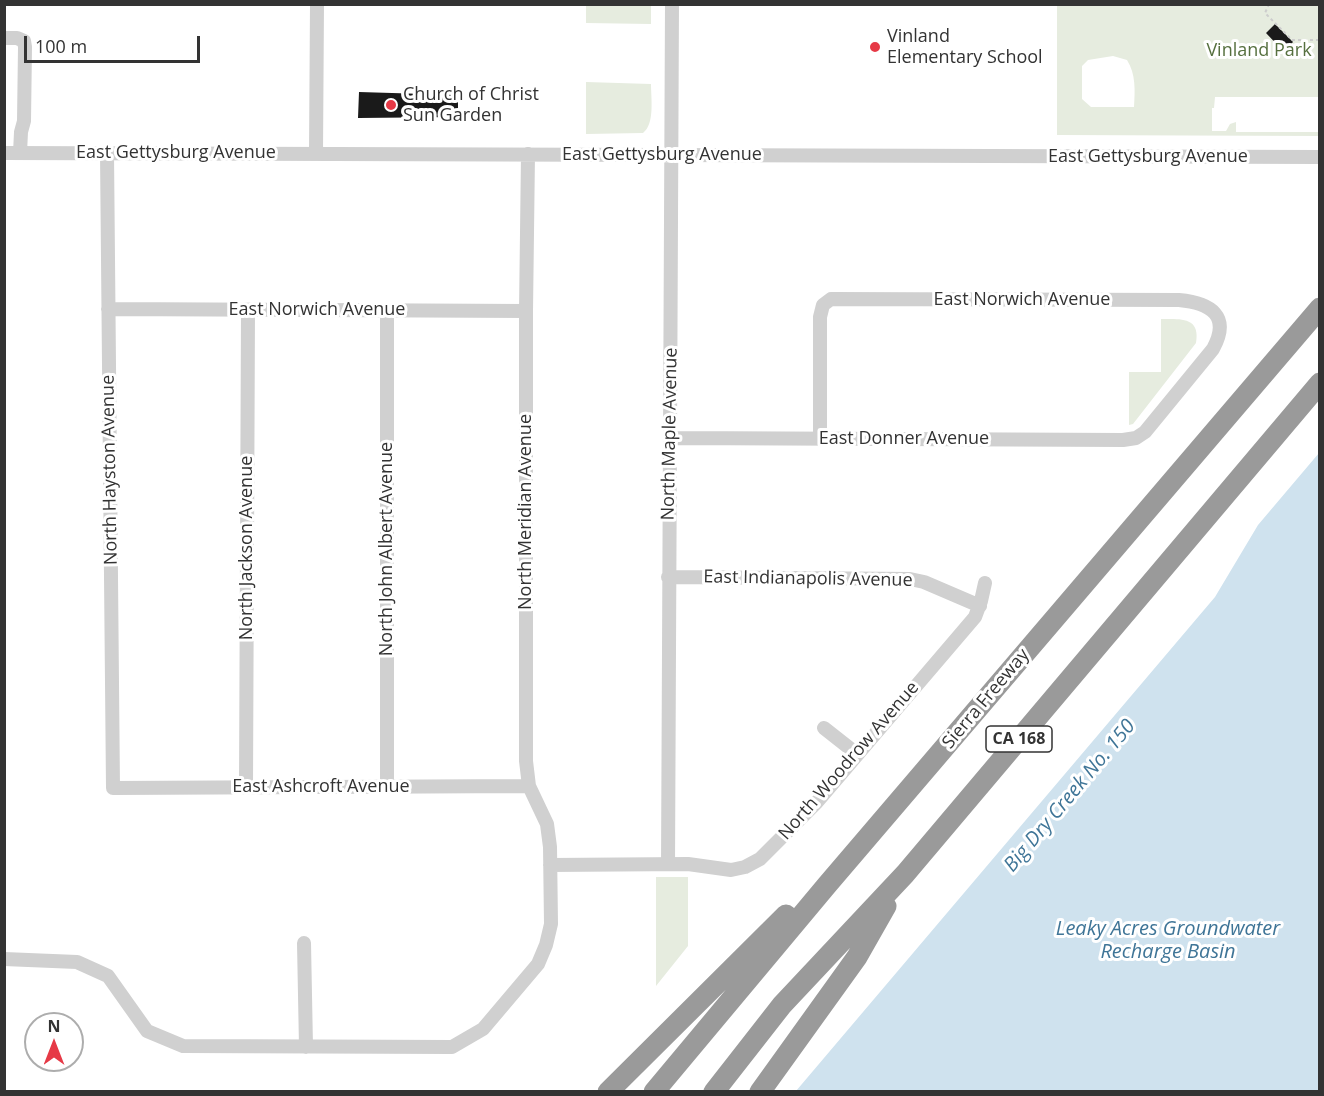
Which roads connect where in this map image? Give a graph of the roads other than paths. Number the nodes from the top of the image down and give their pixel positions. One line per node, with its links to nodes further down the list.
1 (317, 4): 7 (street)
2 (672, 4): 9 (street, North Maple Avenue)
3 (4, 38): 5 (street)
4 (4, 153): 5 (street, East Gettysburg Avenue)
5 (20, 153): 6 (street, East Gettysburg Avenue)
6 (107, 153): 7 (street, East Gettysburg Avenue); 12 (street, North Hayston Avenue)
7 (316, 153): 8 (street, East Gettysburg Avenue)
8 (528, 154): 9 (street, East Gettysburg Avenue); 15 (street, North Meridian Avenue)
9 (671, 155): 10 (street, East Gettysburg Avenue); 17 (street, North Maple Avenue)
10 (1320, 157)
11 (1320, 308): 32 (highway, Sierra Freeway / CA 168)
12 (108, 309): 13 (street, East Norwich Avenue); 28 (street, North Hayston Avenue)
13 (248, 310): 14 (street, East Norwich Avenue); 25 (street, North Jackson Avenue)
14 (387, 310): 15 (street, East Norwich Avenue); 27 (street, North John Albert Avenue)
15 (526, 311): 26 (street, North Meridian Avenue)
16 (1320, 383): 31 (highway, CA 168)
17 (671, 438): 19 (street, East Donner Avenue); 20 (street, North Maple Avenue)
18 (1136, 438): 19 (street, East Donner Avenue); 19 (street, East Norwich Avenue)
19 (820, 439)
20 (668, 577): 22 (street, East Indianapolis Avenue); 29 (street, North Maple Avenue)
21 (985, 583): 22 (street, North Woodrow Avenue)
22 (980, 606): 24 (street, North Woodrow Avenue)
23 (824, 728): 24 (street)
24 (857, 754): 29 (street, North Woodrow Avenue)
25 (246, 786): 27 (street, East Ashcroft Avenue); 28 (street, East Ashcroft Avenue)
26 (529, 786): 27 (street, East Ashcroft Avenue); 30 (street, North Meridian Avenue)
27 (387, 787)
28 (113, 788)
29 (668, 864): 30 (street, North Woodrow Avenue)
30 (550, 865): 35 (street, North Meridian Avenue)
31 (905, 874): 38 (highway, CA 168); 39 (highway)
32 (827, 885): 36 (highway); 37 (highway, Sierra Freeway / CA 168)
33 (304, 943): 35 (street)
34 (4, 959): 35 (street, North Meridian Avenue)
35 (306, 1047)
36 (608, 1092)
37 (654, 1092)
38 (714, 1092)
39 (760, 1092)

